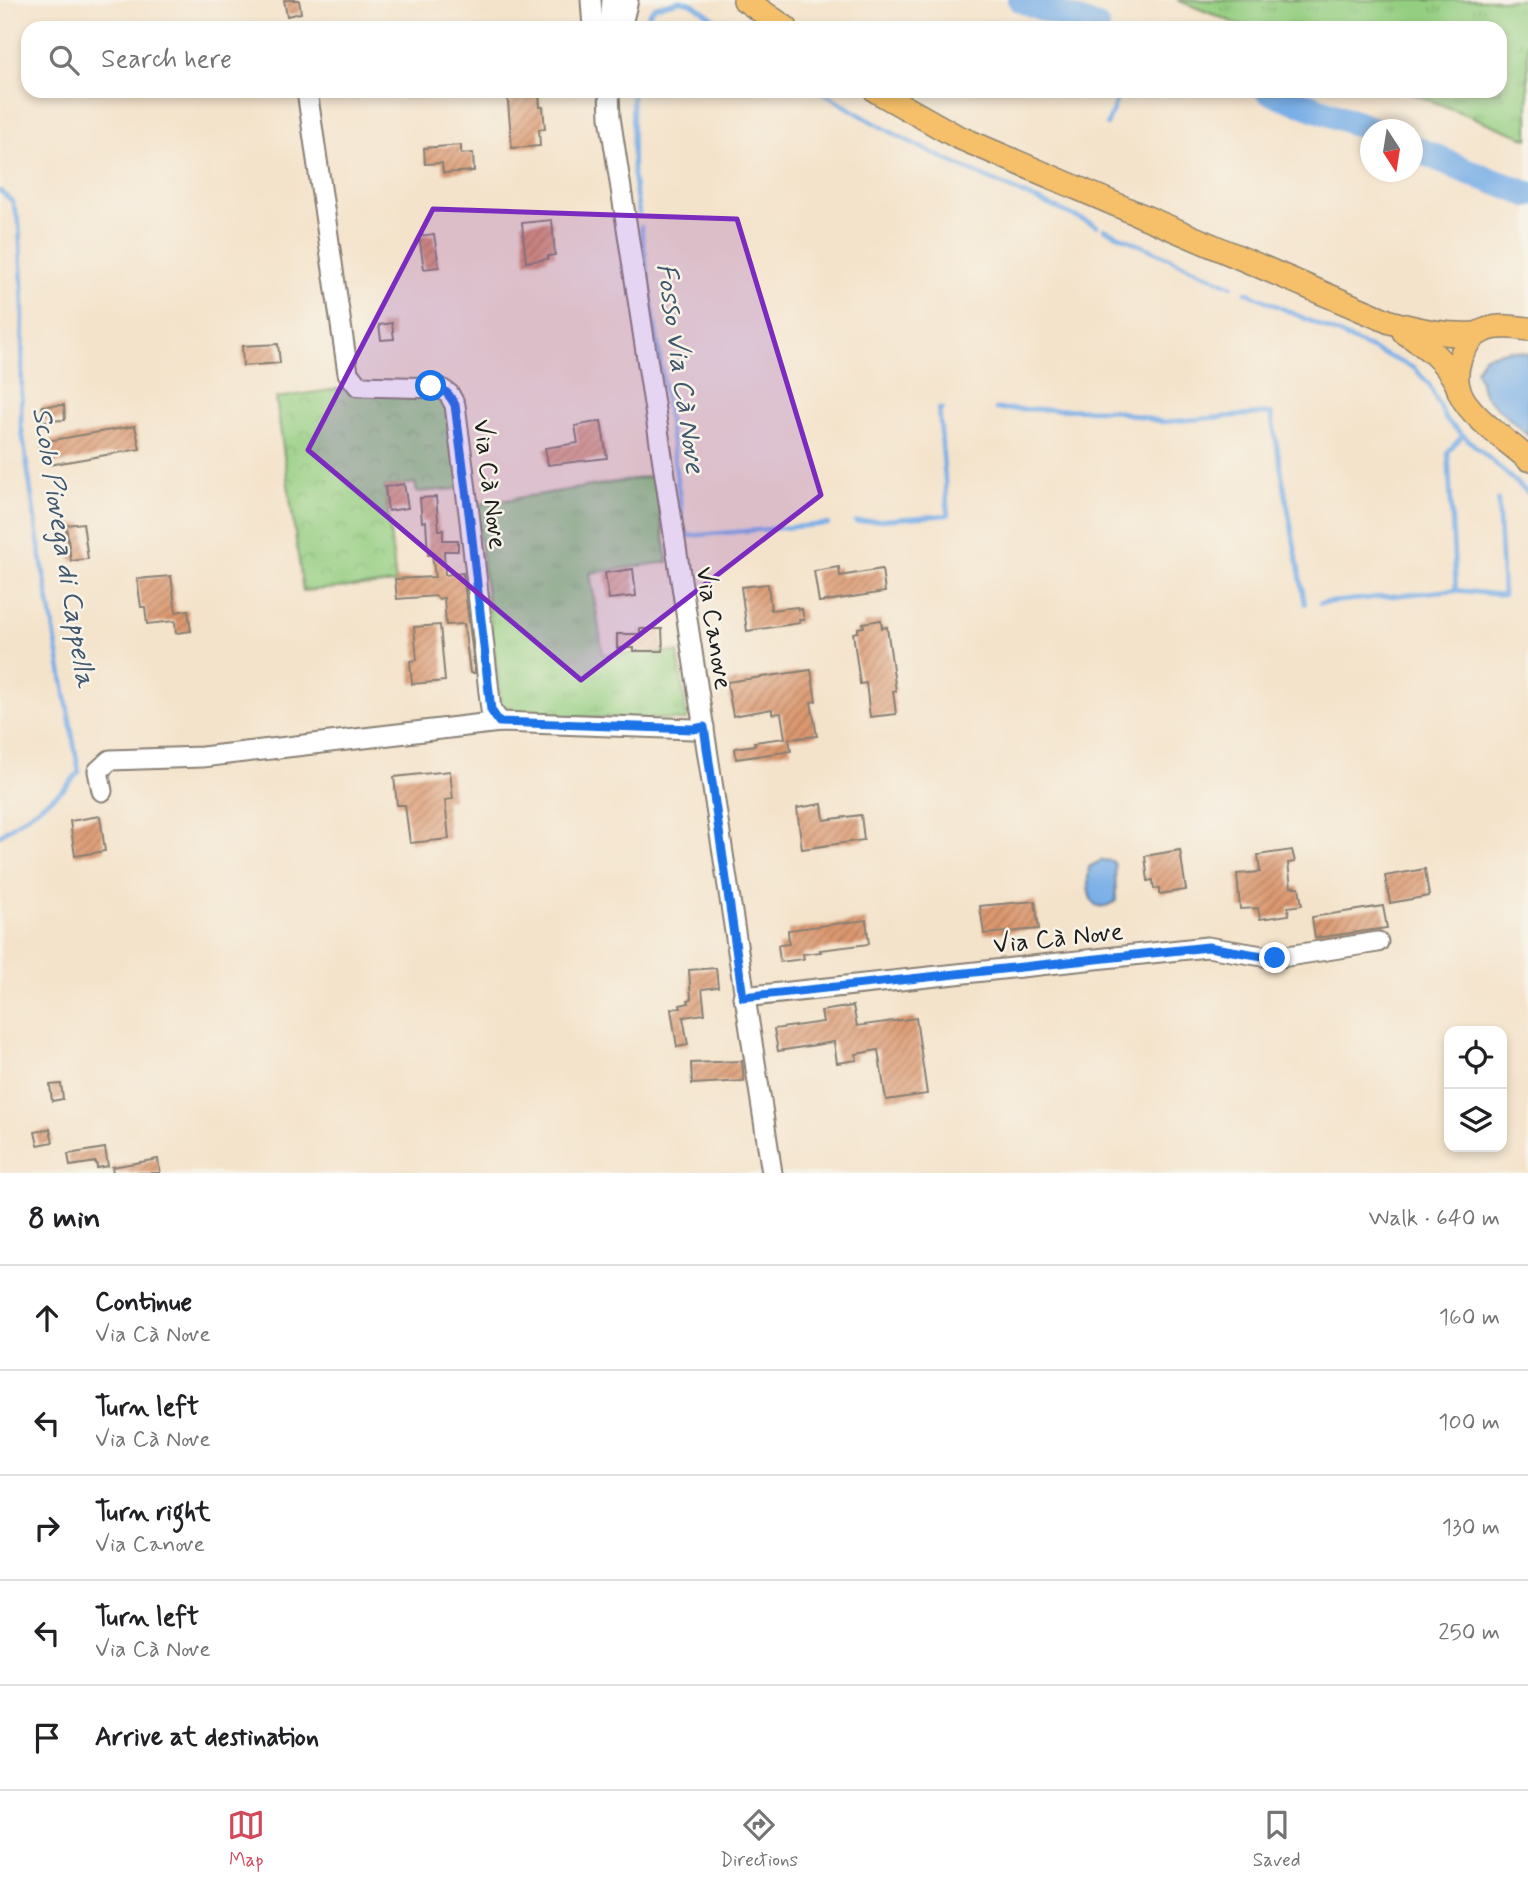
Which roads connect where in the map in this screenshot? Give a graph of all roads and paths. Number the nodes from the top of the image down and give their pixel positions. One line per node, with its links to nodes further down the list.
1 (591, 0): 5 (street)
2 (612, 0): 6 (street)
3 (628, 0): 7 (street)
4 (745, 0): 8 (main road)
5 (592, 21)
6 (610, 21)
7 (623, 21)
8 (776, 21)
9 (308, 98): 19 (street, Via Cà Nove)
10 (596, 98): 13 (street)
11 (609, 98): 20 (street, Via Canove)
12 (889, 98): 14 (main road)
13 (610, 185)
14 (1390, 322): 16 (main road); 17 (main road)
15 (1528, 330): 16 (main road)
16 (1477, 334): 17 (main road)
17 (1457, 384): 18 (main road)
18 (1528, 459)
19 (499, 722): 20 (street); 21 (street)
20 (704, 727): 23 (street, Via Canove)
21 (102, 791)
22 (1378, 942): 23 (street, Via Cà Nove)
23 (743, 997): 24 (street, Via Canove)
24 (772, 1173)

